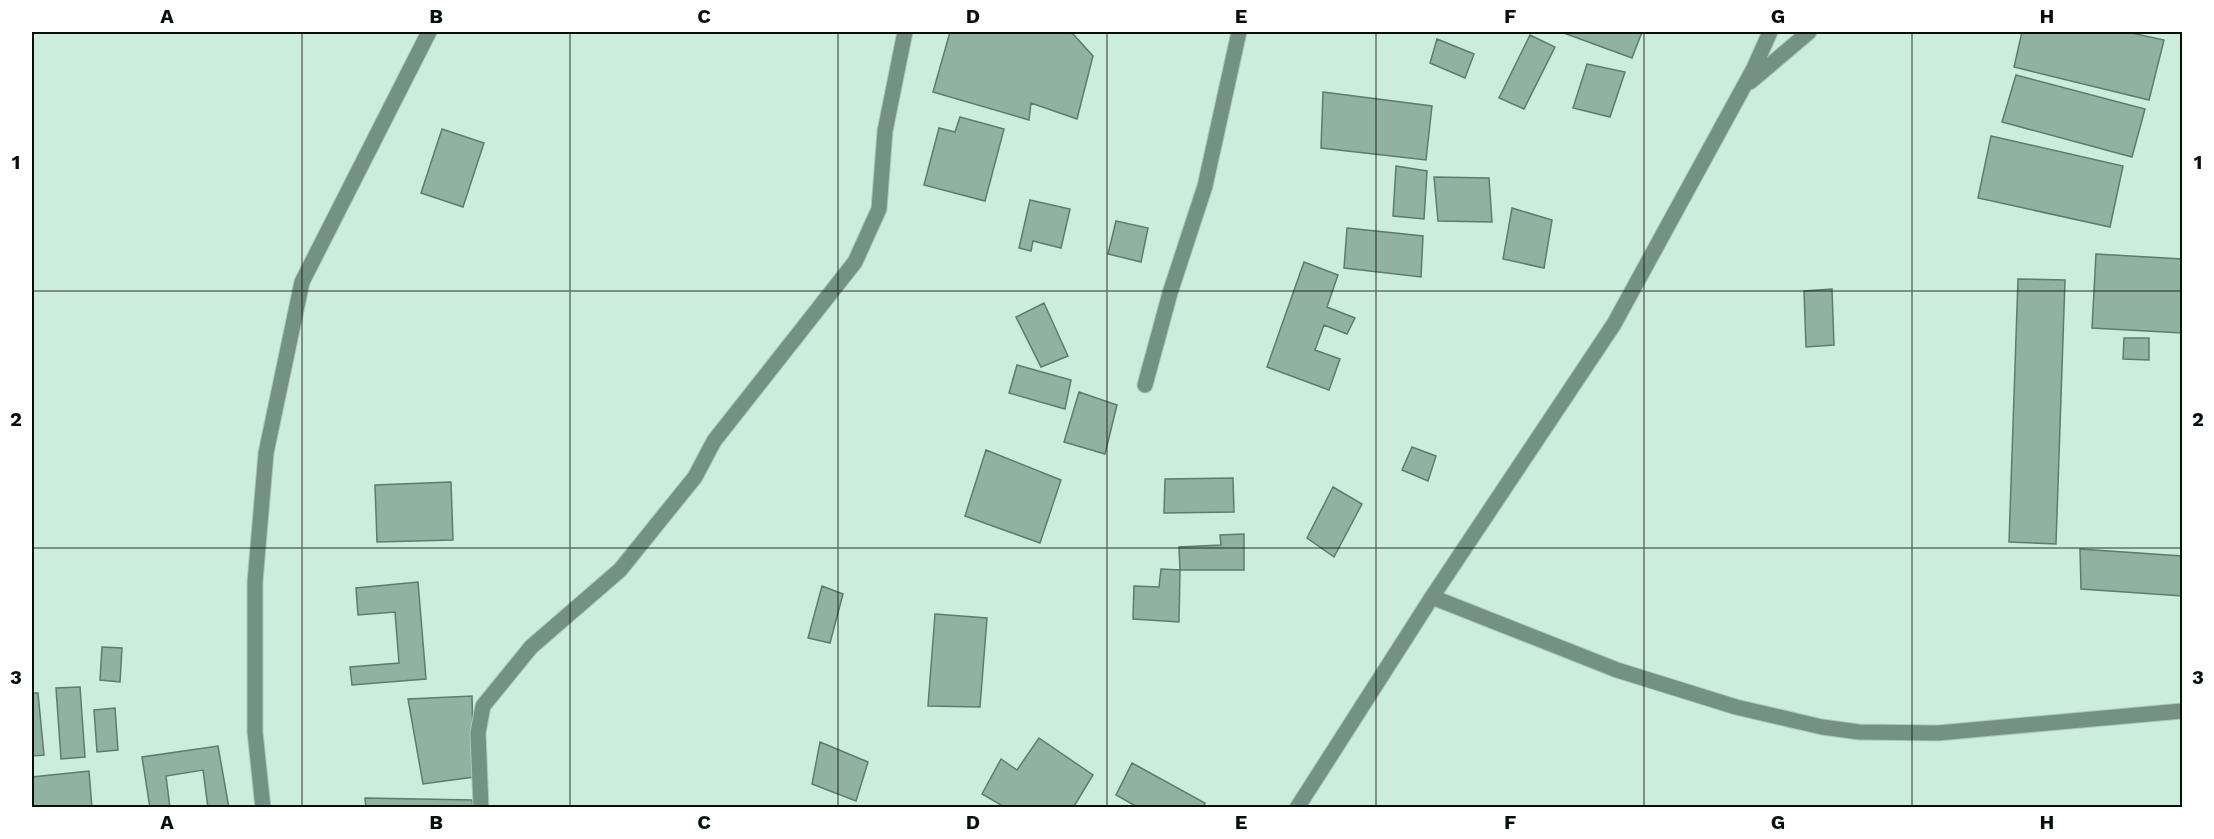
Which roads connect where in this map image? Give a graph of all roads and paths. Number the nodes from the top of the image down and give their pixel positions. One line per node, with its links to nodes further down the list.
1 (429, 32): 10 (street)
2 (905, 32): 11 (street)
3 (1239, 32): 7 (street)
4 (1770, 32): 6 (street)
5 (1809, 32): 6 (street)
6 (1744, 87): 8 (street)
7 (1145, 385)
8 (1432, 597): 9 (street); 12 (street)
9 (2182, 711)
10 (263, 807)
11 (481, 807)
12 (1297, 807)

